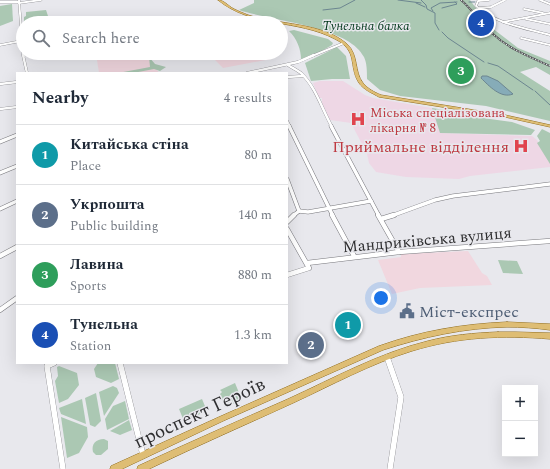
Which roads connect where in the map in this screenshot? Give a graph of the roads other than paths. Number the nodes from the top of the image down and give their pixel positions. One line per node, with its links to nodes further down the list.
1 (41, 0): 8 (street)
2 (219, 0): 15 (main road)
3 (481, 0): 4 (street); 10 (street)
4 (489, 0)
5 (505, 0): 10 (street)
6 (540, 0): 9 (street)
7 (0, 2): 8 (street)
8 (19, 2): 14 (street)
9 (550, 4)
10 (479, 8): 17 (street)
11 (524, 9): 12 (street)
12 (545, 14): 13 (street); 16 (street)
13 (550, 14)
14 (20, 16)
15 (253, 16)
16 (524, 18): 17 (street); 19 (street)
17 (503, 22): 20 (street)
18 (288, 24): 23 (main road)
19 (550, 24)
20 (550, 35)
21 (521, 38): 25 (street)
22 (16, 42): 24 (street)
23 (344, 43): 27 (street); 37 (main road)
24 (0, 45)
25 (550, 45)
26 (24, 60): 28 (street)
27 (288, 65): 29 (street); 30 (street)
28 (27, 72)
29 (253, 72)
30 (303, 76): 31 (street); 45 (street)
31 (288, 78)
32 (16, 82): 33 (street)
33 (0, 84)
34 (16, 107): 35 (street)
35 (0, 109)
36 (288, 123): 47 (street)
37 (550, 126)
38 (16, 135): 39 (street)
39 (0, 142)
40 (16, 166): 41 (street)
41 (0, 173)
42 (288, 181): 48 (street)
43 (550, 184): 49 (street)
44 (16, 200): 46 (street)
45 (371, 201): 47 (street); 49 (street)
46 (0, 208)
47 (329, 208): 48 (street); 56 (street)
48 (300, 211): 50 (street)
49 (381, 219): 54 (street)
50 (288, 221)
51 (288, 232): 57 (street)
52 (550, 241): 54 (street, Мандриківська вулиця)
53 (16, 248): 55 (street)
54 (399, 252): 56 (street, Мандриківська вулиця)
55 (0, 256)
56 (354, 256): 57 (street, Мандриківська вулиця)
57 (307, 263): 58 (street)
58 (288, 275)
59 (16, 299): 60 (street)
60 (0, 310)
61 (550, 327): 66 (main road, проспект Героїв)
62 (550, 336): 63 (main road, проспект Героїв)
63 (387, 357): 67 (main road, проспект Героїв); 70 (street)
64 (52, 364): 68 (street)
65 (120, 364): 66 (street)
66 (143, 455): 67 (main road); 69 (main road, проспект Героїв)
67 (144, 468)
68 (63, 469)
69 (114, 469)
70 (390, 469)

